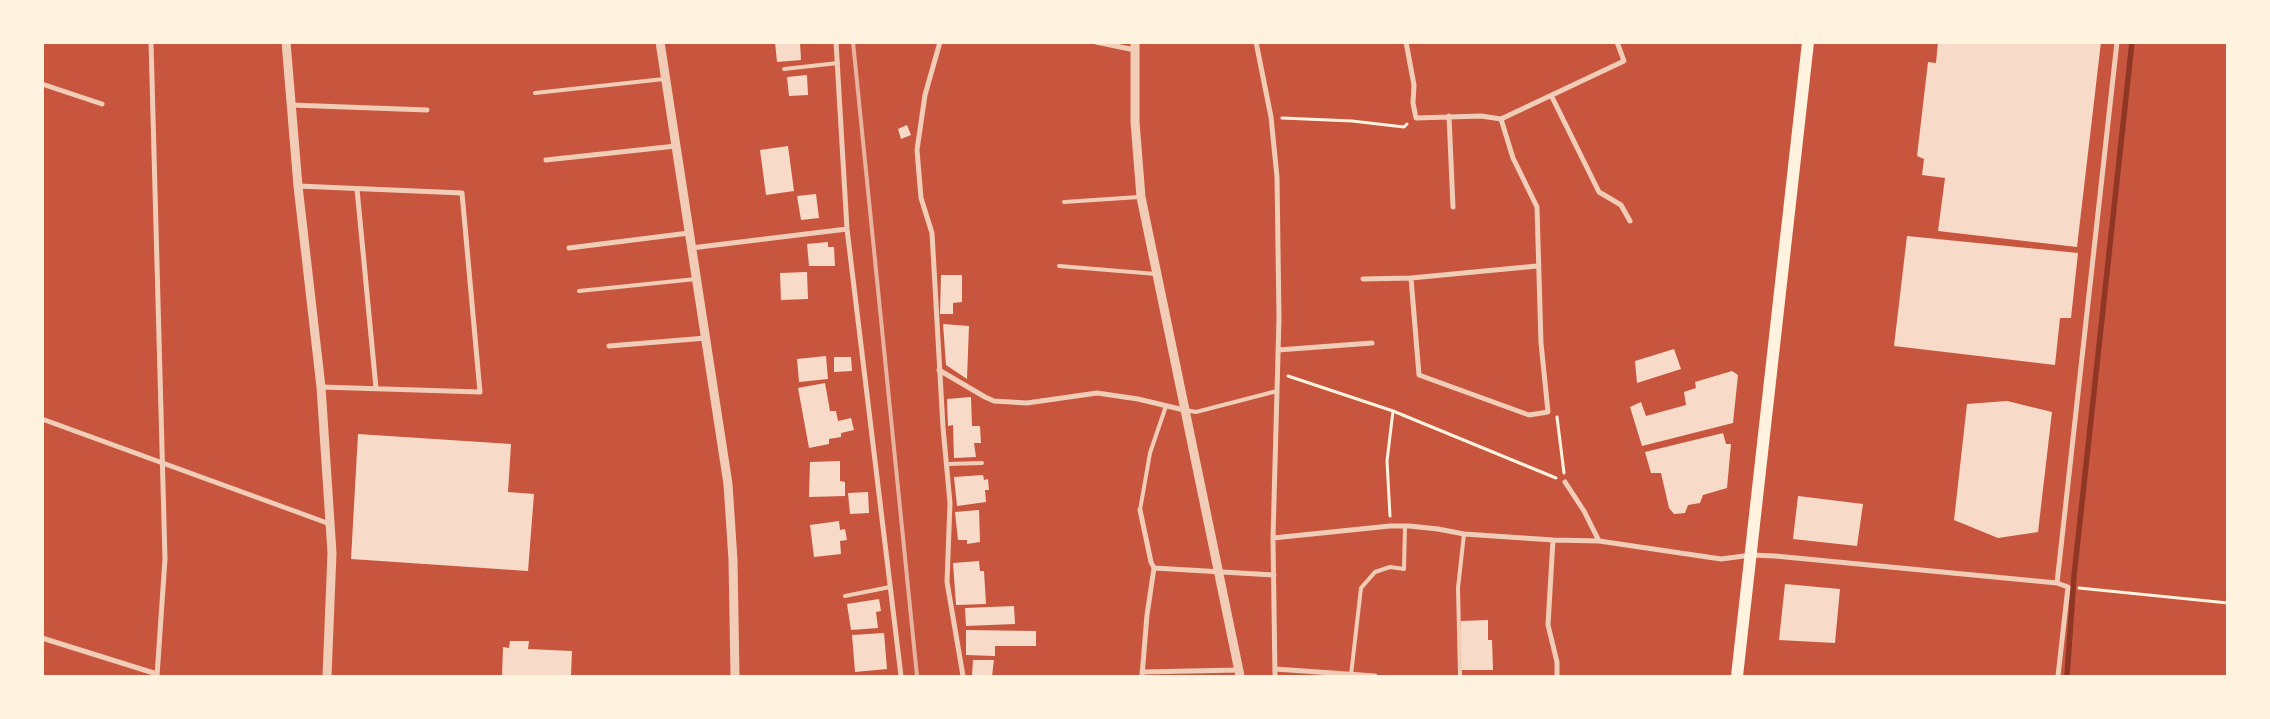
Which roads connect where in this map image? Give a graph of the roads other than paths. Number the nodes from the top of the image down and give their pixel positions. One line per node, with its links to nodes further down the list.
1 (151, 42): 54 (street)
2 (286, 42): 20 (street)
3 (660, 42): 15 (street)
4 (836, 42): 13 (street)
5 (940, 42): 47 (street)
6 (1096, 42): 12 (street)
7 (1256, 42): 46 (street)
8 (1406, 42): 22 (street)
9 (1617, 42): 18 (street)
10 (1808, 42): 65 (main road)
11 (2117, 42): 69 (street)
12 (1135, 46): 28 (street)
13 (838, 63): 14 (lane); 32 (street)
14 (784, 69)
15 (666, 79): 17 (lane); 24 (street)
16 (42, 84): 19 (street)
17 (535, 93)
18 (1552, 97): 23 (street); 31 (street)
19 (102, 104)
20 (292, 105): 21 (street); 26 (street)
21 (427, 110)
22 (1449, 116): 23 (street); 30 (street)
23 (1500, 119): 37 (street)
24 (676, 146): 25 (street); 33 (street)
25 (546, 160)
26 (298, 186): 27 (street); 48 (street)
27 (357, 189): 49 (street); 49 (street)
28 (1141, 197): 29 (lane); 38 (street)
29 (1064, 202)
30 (1454, 207)
31 (1630, 221)
32 (847, 228): 35 (street); 70 (street)
33 (689, 233): 34 (street); 35 (street)
34 (568, 248)
35 (691, 248): 40 (street)
36 (1059, 266): 38 (lane)
37 (1537, 266): 39 (street); 39 (street)
38 (1156, 274): 52 (street)
39 (1411, 278): 41 (street)
40 (696, 279): 42 (lane); 43 (street)
41 (1363, 279)
42 (579, 291)
43 (706, 338): 45 (street); 79 (street)
44 (1372, 344): 46 (street)
45 (609, 346)
46 (1278, 350): 50 (street)
47 (939, 370): 51 (street); 56 (street)
48 (321, 387): 49 (street); 59 (street)
49 (376, 388)
50 (1278, 391): 52 (lane); 62 (street)
51 (1166, 406): 52 (street); 58 (lane)
52 (1184, 410): 67 (street)
53 (42, 419): 54 (street)
54 (162, 462): 59 (street); 76 (street)
55 (982, 463): 56 (lane)
56 (947, 464): 81 (street)
57 (1565, 482): 64 (street)
58 (1140, 510): 66 (street)
59 (330, 524): 78 (street)
60 (1405, 526): 61 (street); 62 (street); 77 (lane)
61 (1464, 534): 63 (street); 84 (lane)
62 (1273, 538): 68 (street)
63 (1553, 540): 64 (street); 85 (street)
64 (1599, 541): 65 (street)
65 (1752, 555): 69 (street); 86 (main road)
66 (1154, 568): 67 (street); 75 (street)
67 (1219, 572): 68 (street); 74 (street)
68 (1274, 575): 73 (street)
69 (2057, 583): 87 (street)
70 (890, 588): 71 (lane); 80 (street)
71 (845, 596)
72 (42, 638): 76 (street)
73 (1275, 669): 77 (street); 82 (street)
74 (1239, 673): 75 (street)
75 (1142, 674)
76 (157, 675)
77 (1351, 675): 83 (street)
78 (327, 676)
79 (735, 676)
80 (901, 676)
81 (963, 676)
82 (1275, 676)
83 (1375, 676)
84 (1460, 676)
85 (1557, 676)
86 (1737, 676)
87 (2058, 676)

